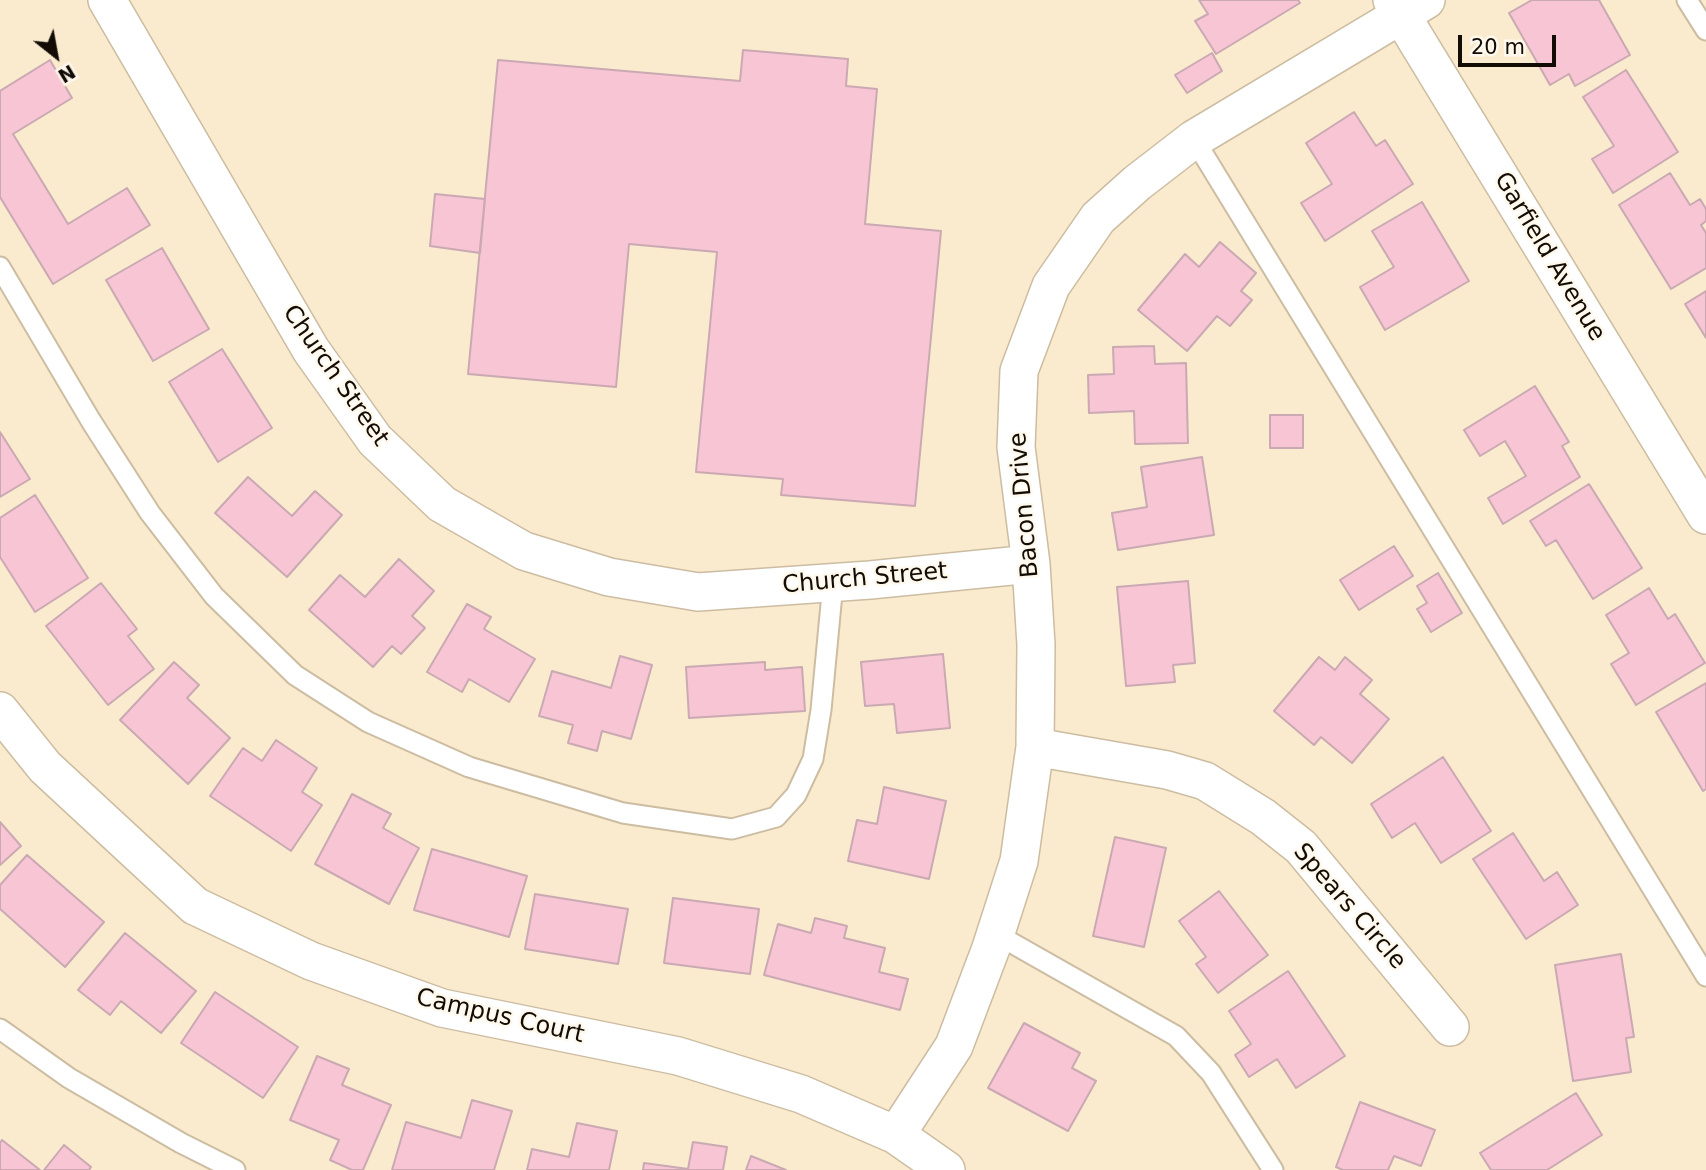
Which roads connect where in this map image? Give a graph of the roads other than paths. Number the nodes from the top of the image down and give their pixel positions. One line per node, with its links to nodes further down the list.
1 (107, 0): 9 (street, Church Street)
2 (1688, 0): 4 (lane)
3 (1406, 5): 5 (street, Bacon Drive); 7 (street, Garfield Avenue)
4 (1706, 30)
5 (1194, 139): 8 (street, Bacon Drive); 13 (lane)
6 (0, 267): 9 (lane)
7 (1706, 514)
8 (1031, 564): 9 (street, Church Street); 11 (street, Bacon Drive)
9 (833, 583)
10 (0, 711): 16 (street, Campus Court)
11 (1035, 747): 12 (street, Bacon Drive); 14 (street, Spears Circle)
12 (996, 934): 16 (street, Bacon Drive); 19 (lane)
13 (1706, 976)
14 (1450, 1027)
15 (0, 1029): 17 (lane)
16 (895, 1135): 18 (street, Campus Court)
17 (234, 1170)
18 (946, 1170)
19 (1273, 1170)

